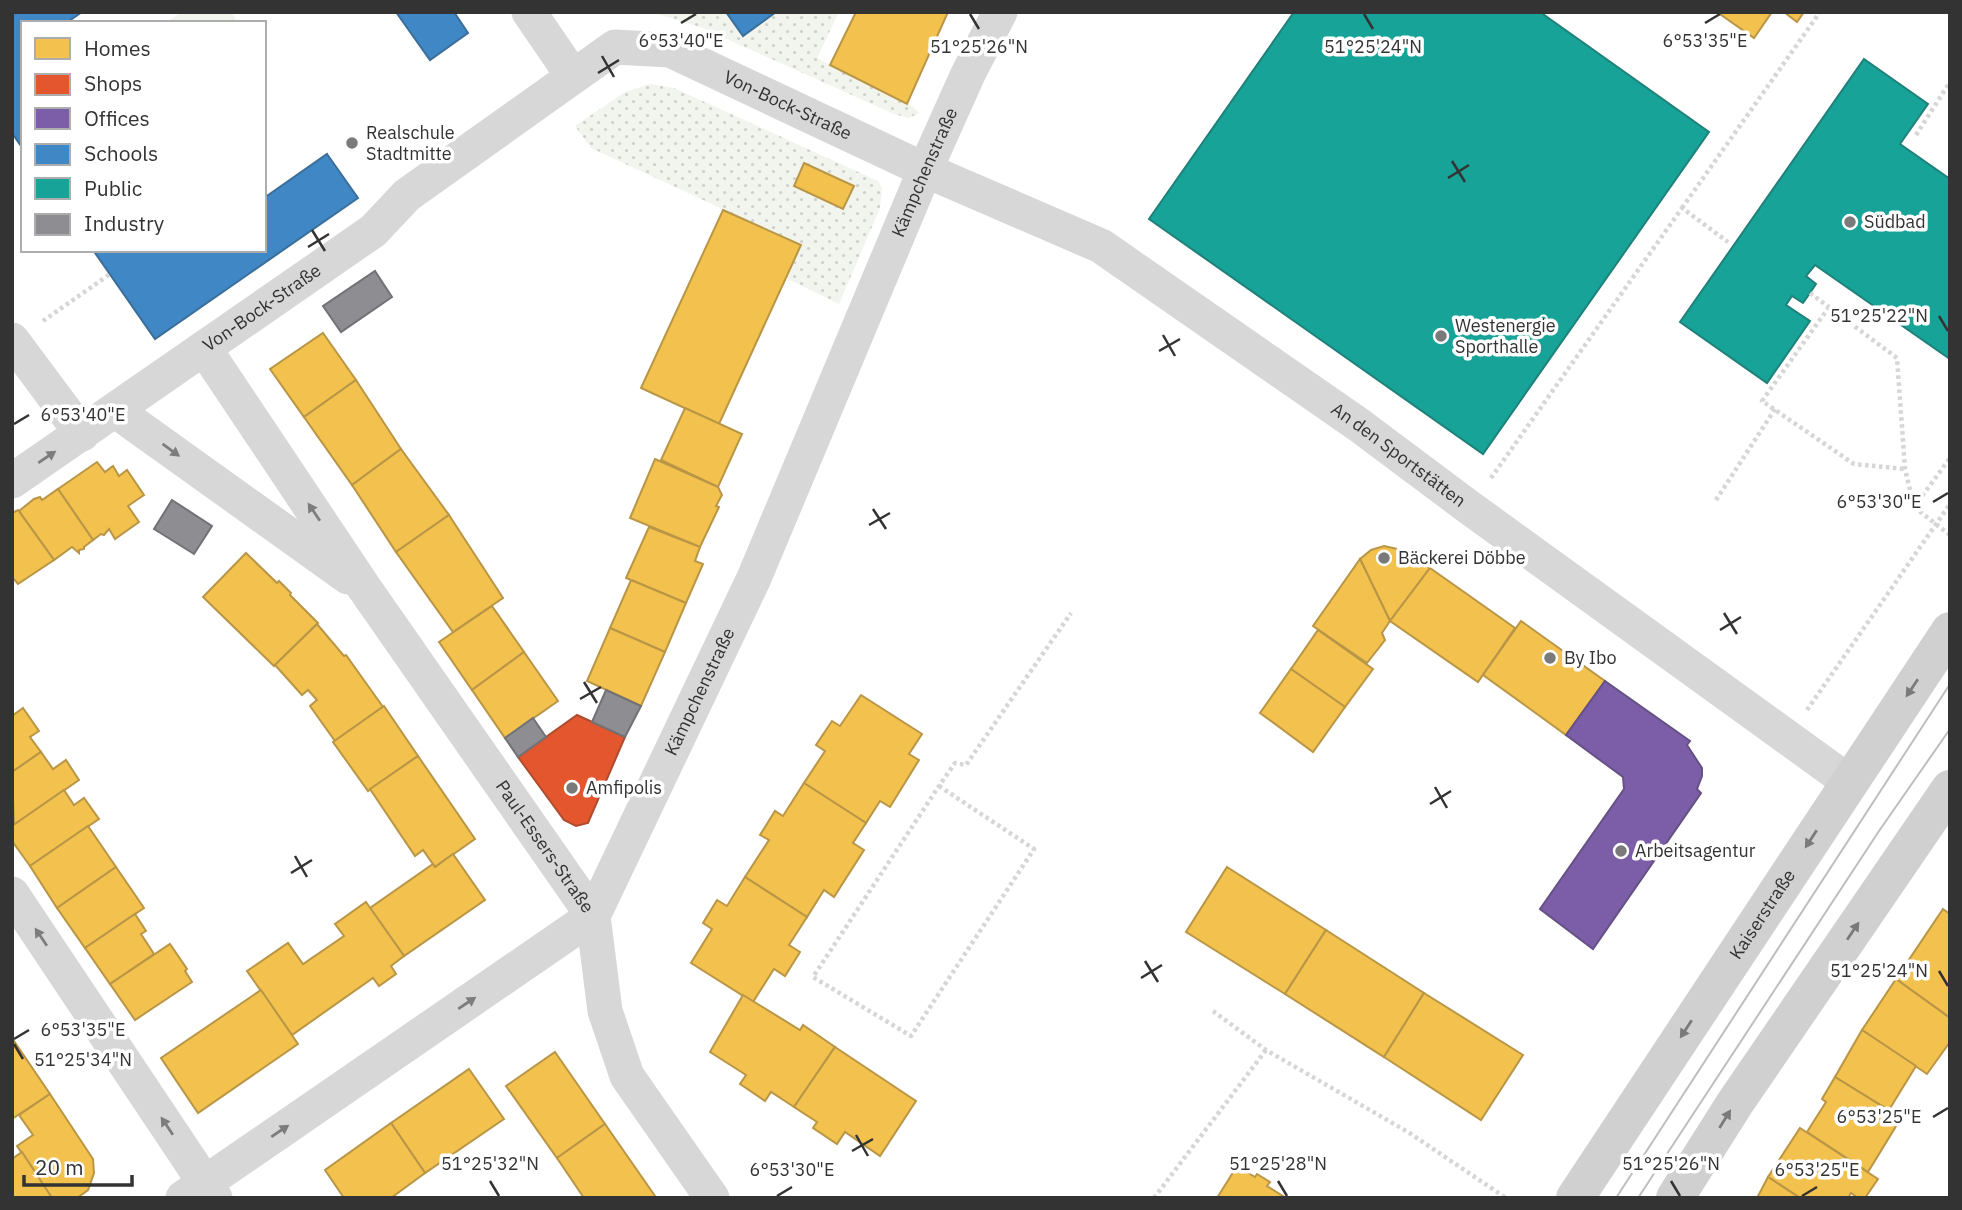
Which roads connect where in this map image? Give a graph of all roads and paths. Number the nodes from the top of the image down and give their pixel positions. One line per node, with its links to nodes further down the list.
1 (529, 12): 4 (street)
2 (1000, 12): 7 (street, Kämpchenstraße)
3 (1820, 12): 8 (path)
4 (572, 75): 7 (street, Von-Bock-Straße); 15 (street, Von-Bock-Straße)
5 (1950, 82): 6 (path)
6 (1916, 135)
7 (925, 170): 25 (street, An den Sportstätten); 36 (street, Kämpchenstraße)
8 (1682, 208): 9 (path); 25 (path)
9 (1728, 242)
10 (110, 274): 13 (path)
11 (1810, 293): 12 (path)
12 (1829, 307): 16 (path); 20 (path)
13 (52, 314)
14 (12, 340): 18 (street)
15 (204, 348): 17 (street, Von-Bock-Straße); 28 (street, Paul-Essers-Straße, one-way to 15)
16 (1775, 409): 20 (path); 22 (path)
17 (116, 411): 18 (street, Von-Bock-Straße); 28 (street, Paul-Essers-Straße, one-way to 28)
18 (82, 434): 21 (street, Von-Bock-Straße, one-way to 18)
19 (1950, 458): 24 (path)
20 (1905, 469): 24 (path)
21 (12, 481)
22 (1716, 500)
23 (1950, 504): 26 (path)
24 (1914, 507): 26 (path)
25 (1470, 508): 31 (street, An den Sportstätten)
26 (1936, 524): 27 (path); 31 (path)
27 (1950, 535)
28 (365, 589): 36 (street, Paul-Essers-Straße)
29 (1071, 613): 33 (path)
30 (1950, 631): 32 (main road, Kaiserstraße, one-way to 32)
31 (1788, 737): 32 (street, An den Sportstätten)
32 (1849, 782): 43 (main road, Kaiserstraße, one-way to 43)
33 (939, 786): 33 (path)
34 (1950, 789): 44 (main road, one-way to 34)
35 (12, 894): 39 (street, one-way to 35)
36 (593, 916): 39 (street, Kämpchenstraße, one-way to 36); 40 (street, Paul-Essers-Straße)
37 (1213, 1011): 38 (path)
38 (1266, 1050): 41 (path); 42 (path)
39 (201, 1193)
40 (712, 1198)
41 (1154, 1198)
42 (1506, 1198)
43 (1575, 1198)
44 (1675, 1198)

